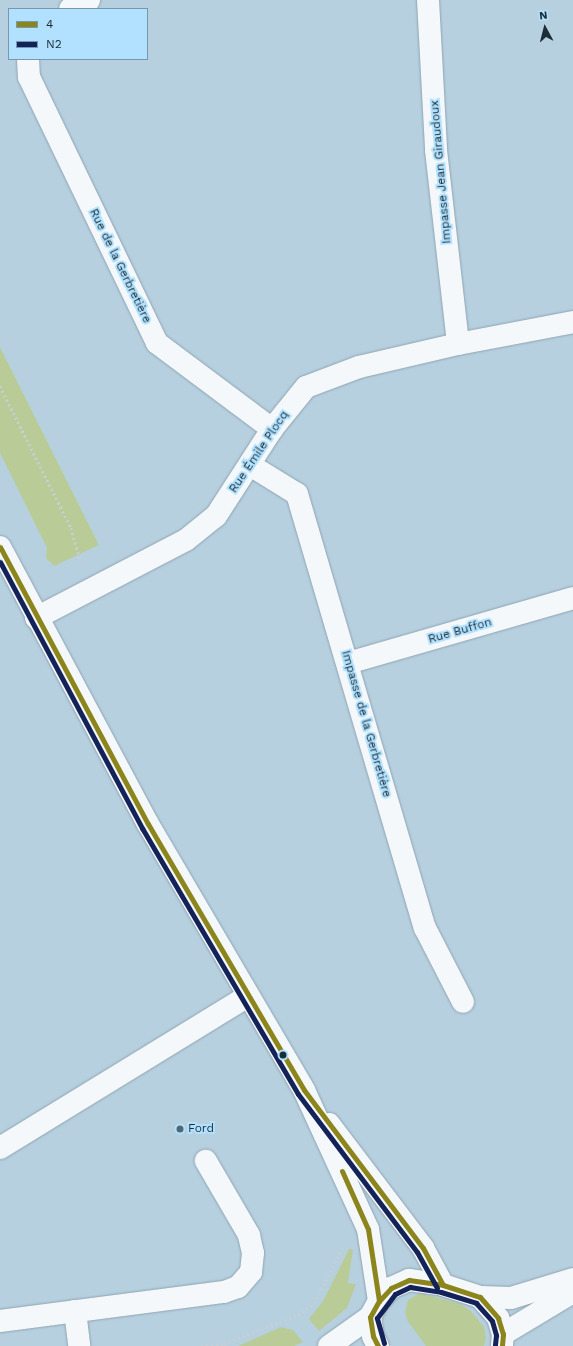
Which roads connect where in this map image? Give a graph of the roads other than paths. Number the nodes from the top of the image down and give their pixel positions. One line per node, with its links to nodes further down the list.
1 (89, 0): 3 (street)
2 (428, 0): 6 (street, Impasse Jean Giraudoux)
3 (72, 8)
4 (28, 60): 7 (street, Rue de la Gerbretière)
5 (573, 322): 6 (street, Rue Émile Plocq)
6 (458, 344): 7 (street, Rue Émile Plocq)
7 (272, 429): 8 (street, Rue Émile Plocq)
8 (250, 465): 11 (street, Rue Émile Plocq); 12 (street, Impasse de la Gerbretière)
9 (0, 546): 11 (street)
10 (573, 598): 12 (street, Rue Buffon)
11 (36, 618): 13 (street)
12 (348, 663): 14 (street, Impasse de la Gerbretière)
13 (248, 996): 15 (street); 16 (street)
14 (462, 1002)
15 (304, 1090): 19 (street); 22 (street)
16 (0, 1148)
17 (206, 1161): 23 (street)
18 (573, 1279): 21 (street)
19 (443, 1284): 21 (street); 22 (street)
20 (573, 1292): 25 (street)
21 (480, 1297): 25 (street)
22 (375, 1309): 27 (street); 28 (street)
23 (75, 1311): 24 (street); 26 (street)
24 (0, 1321)
25 (502, 1340)
26 (79, 1346)
27 (329, 1346)
28 (378, 1346)

